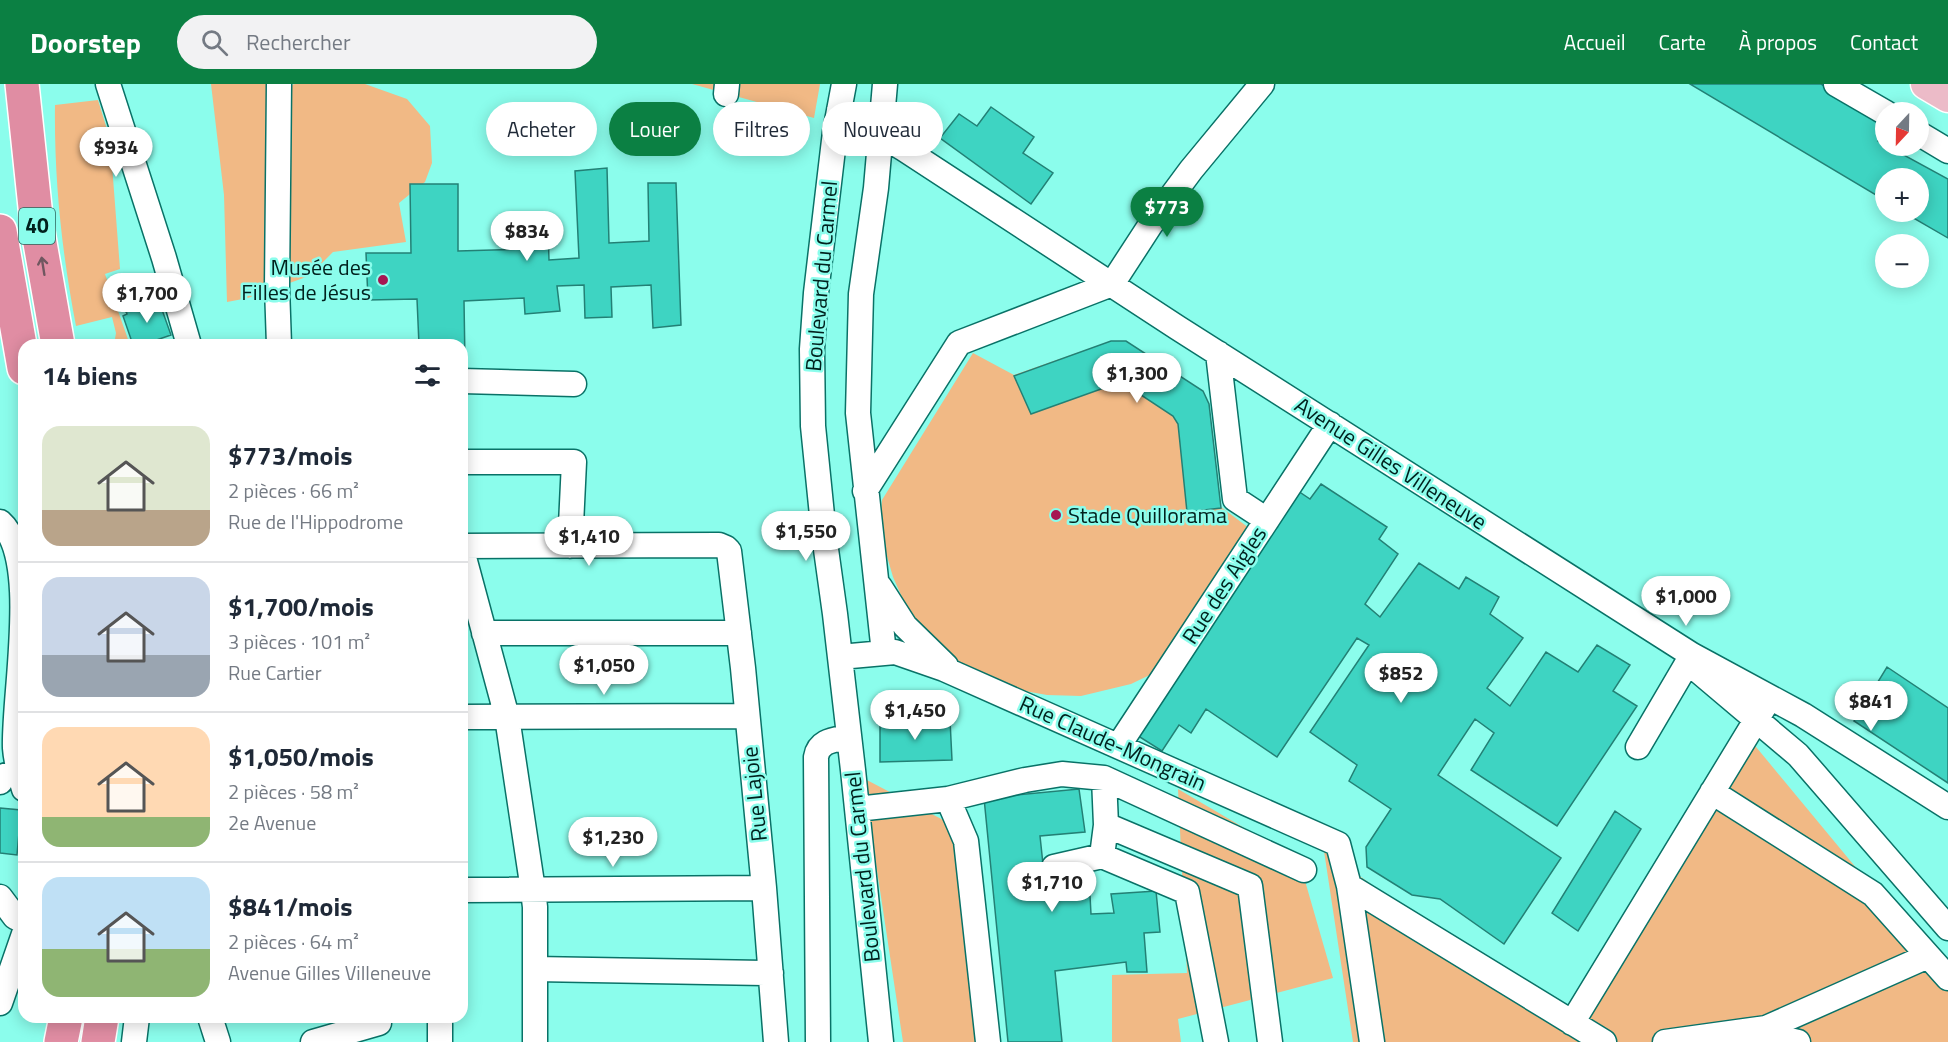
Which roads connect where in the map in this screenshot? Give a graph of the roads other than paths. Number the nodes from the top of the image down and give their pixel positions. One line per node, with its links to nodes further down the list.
1 (22, 84): 14 (highway, 40)
2 (30, 84): 14 (highway)
3 (108, 84): 24 (street)
4 (279, 84): 25 (street)
5 (844, 84): 11 (street, Boulevard du Carmel)
6 (885, 84): 12 (street)
7 (1262, 84): 21 (street)
8 (1836, 84): 13 (street)
9 (1926, 84): 10 (main road)
10 (1948, 97)
11 (841, 102)
12 (884, 102)
13 (1875, 107)
14 (26, 128): 23 (highway, 40, one-way to 14)
15 (1929, 140): 16 (street)
16 (1948, 151)
17 (833, 156): 43 (street, Boulevard du Carmel)
18 (878, 156): 31 (street)
19 (914, 156): 21 (street, Avenue Gilles Villeneuve)
20 (0, 231): 22 (highway, 40)
21 (1112, 284): 26 (street, Avenue Gilles Villeneuve); 31 (street)
22 (19, 339)
23 (56, 339)
24 (187, 339)
25 (279, 339)
26 (1218, 353): 29 (street, Avenue Gilles Villeneuve); 32 (street)
27 (468, 381): 28 (street)
28 (574, 384)
29 (1330, 424): 32 (street, Rue des Aigles); 44 (street, Avenue Gilles Villeneuve)
30 (468, 462): 34 (street)
31 (866, 491): 38 (street)
32 (1267, 520): 53 (street, Rue des Aigles)
33 (0, 522): 36 (street)
34 (570, 546): 35 (street); 41 (street, Rue Lajoie)
35 (468, 548)
36 (10, 568): 39 (street)
37 (468, 571): 40 (street)
38 (875, 573): 42 (street); 45 (street)
39 (18, 584)
40 (484, 633): 41 (street); 49 (street)
41 (739, 633): 47 (street, Rue Lajoie)
42 (884, 653): 43 (street, Rue Claude-Mongrain); 45 (street, Rue Claude-Mongrain)
43 (840, 657): 52 (street, Boulevard du Carmel)
44 (1690, 659): 46 (street, Avenue Gilles Villeneuve); 50 (street); 54 (street)
45 (959, 675): 53 (street, Rue Claude-Mongrain)
46 (1770, 698): 50 (street); 61 (street, Avenue Gilles Villeneuve)
47 (747, 716): 49 (street); 68 (street, Rue Lajoie)
48 (468, 717): 49 (street)
49 (507, 717): 70 (street)
50 (1757, 720): 58 (street); 73 (street)
51 (18, 729): 57 (street)
52 (849, 737): 62 (street, Boulevard du Carmel); 96 (street)
53 (1119, 745): 55 (street, Rue Claude-Mongrain)
54 (1638, 747)
55 (1156, 762): 59 (street); 67 (street, Rue Claude-Mongrain)
56 (1104, 778): 59 (street); 60 (street); 63 (street)
57 (14, 781)
58 (1712, 792): 75 (street); 85 (street)
59 (1146, 797): 66 (street)
60 (948, 799): 62 (street); 98 (street)
61 (1948, 807)
62 (857, 809): 97 (street, Boulevard du Carmel)
63 (1106, 825): 64 (street); 100 (street)
64 (1102, 856): 65 (street); 99 (street)
65 (1054, 867)
66 (1304, 870)
67 (1349, 886): 85 (street); 101 (street)
68 (764, 888): 70 (street); 77 (street, Rue Lajoie)
69 (468, 890): 70 (street)
70 (533, 890): 76 (street)
71 (0, 897): 72 (street)
72 (18, 918)
73 (1948, 928)
74 (18, 951): 79 (street)
75 (1928, 956): 78 (street); 87 (street)
76 (535, 969): 77 (street); 94 (street)
77 (771, 973): 95 (street, Rue Lajoie)
78 (1948, 978)
79 (0, 1002)
80 (65, 1023): 88 (highway)
81 (101, 1023): 89 (highway)
82 (136, 1023): 90 (street)
83 (212, 1023): 91 (street)
84 (440, 1023): 93 (street)
85 (1572, 1023): 102 (street)
86 (379, 1027): 92 (street)
87 (1751, 1036): 103 (street); 104 (street)
88 (62, 1042)
89 (98, 1042)
90 (134, 1042)
91 (218, 1042)
92 (313, 1042)
93 (440, 1042)
94 (535, 1042)
95 (776, 1042)
96 (818, 1042)
97 (880, 1042)
98 (988, 1042)
99 (1216, 1042)
100 (1270, 1042)
101 (1372, 1042)
102 (1604, 1042)
103 (1665, 1042)
104 (1798, 1042)

